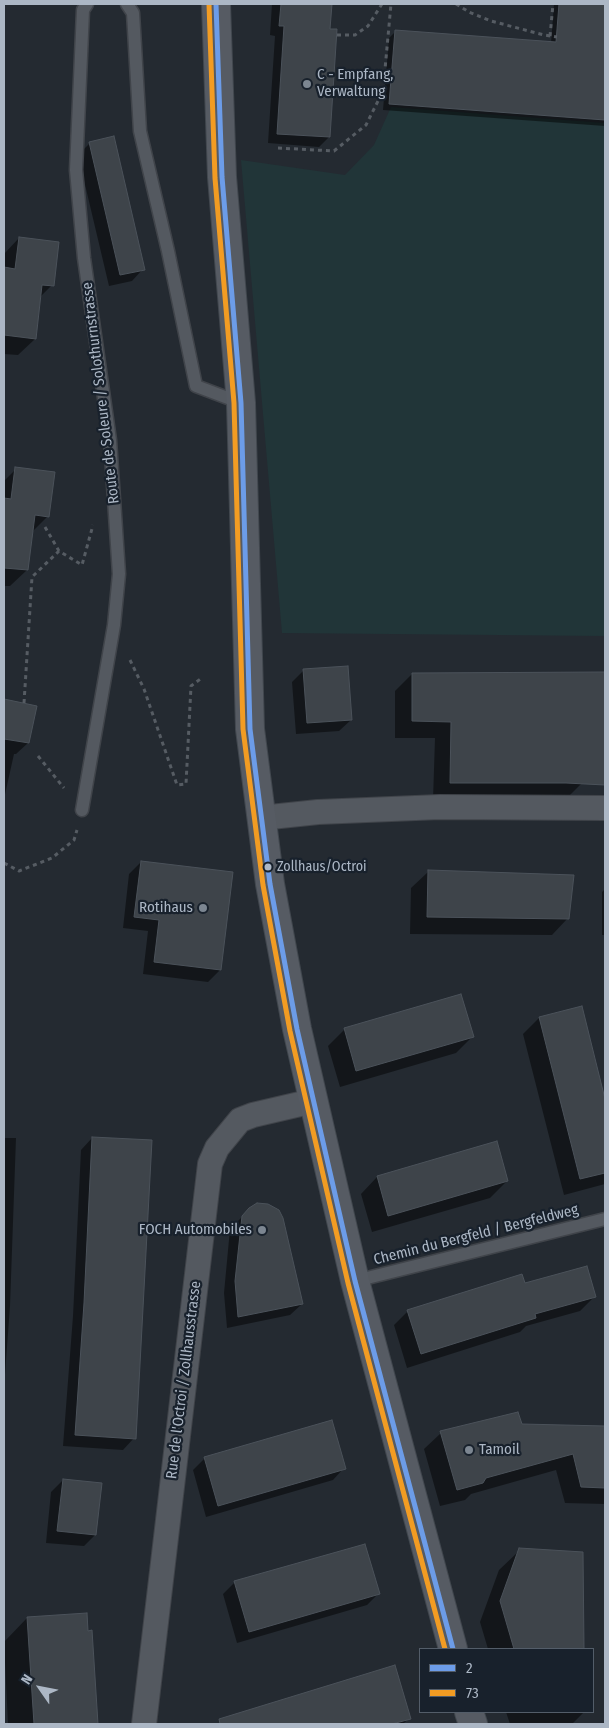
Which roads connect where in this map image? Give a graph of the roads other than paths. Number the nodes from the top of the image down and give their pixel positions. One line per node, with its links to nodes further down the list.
1 (87, 4): 6 (lane, Route de Soleure / Solothurnstrasse)
2 (127, 4): 4 (lane)
3 (216, 4): 4 (main road)
4 (241, 403): 7 (main road)
5 (605, 808): 7 (street)
6 (82, 810)
7 (261, 818): 8 (main road)
8 (313, 1102): 10 (main road); 12 (street, Rue de l'Octroi / Zollhausstrasse)
9 (605, 1219): 10 (lane, Chemin du Bergfeld / Bergfeldweg)
10 (355, 1281): 11 (main road)
11 (452, 1648)
12 (144, 1724)

